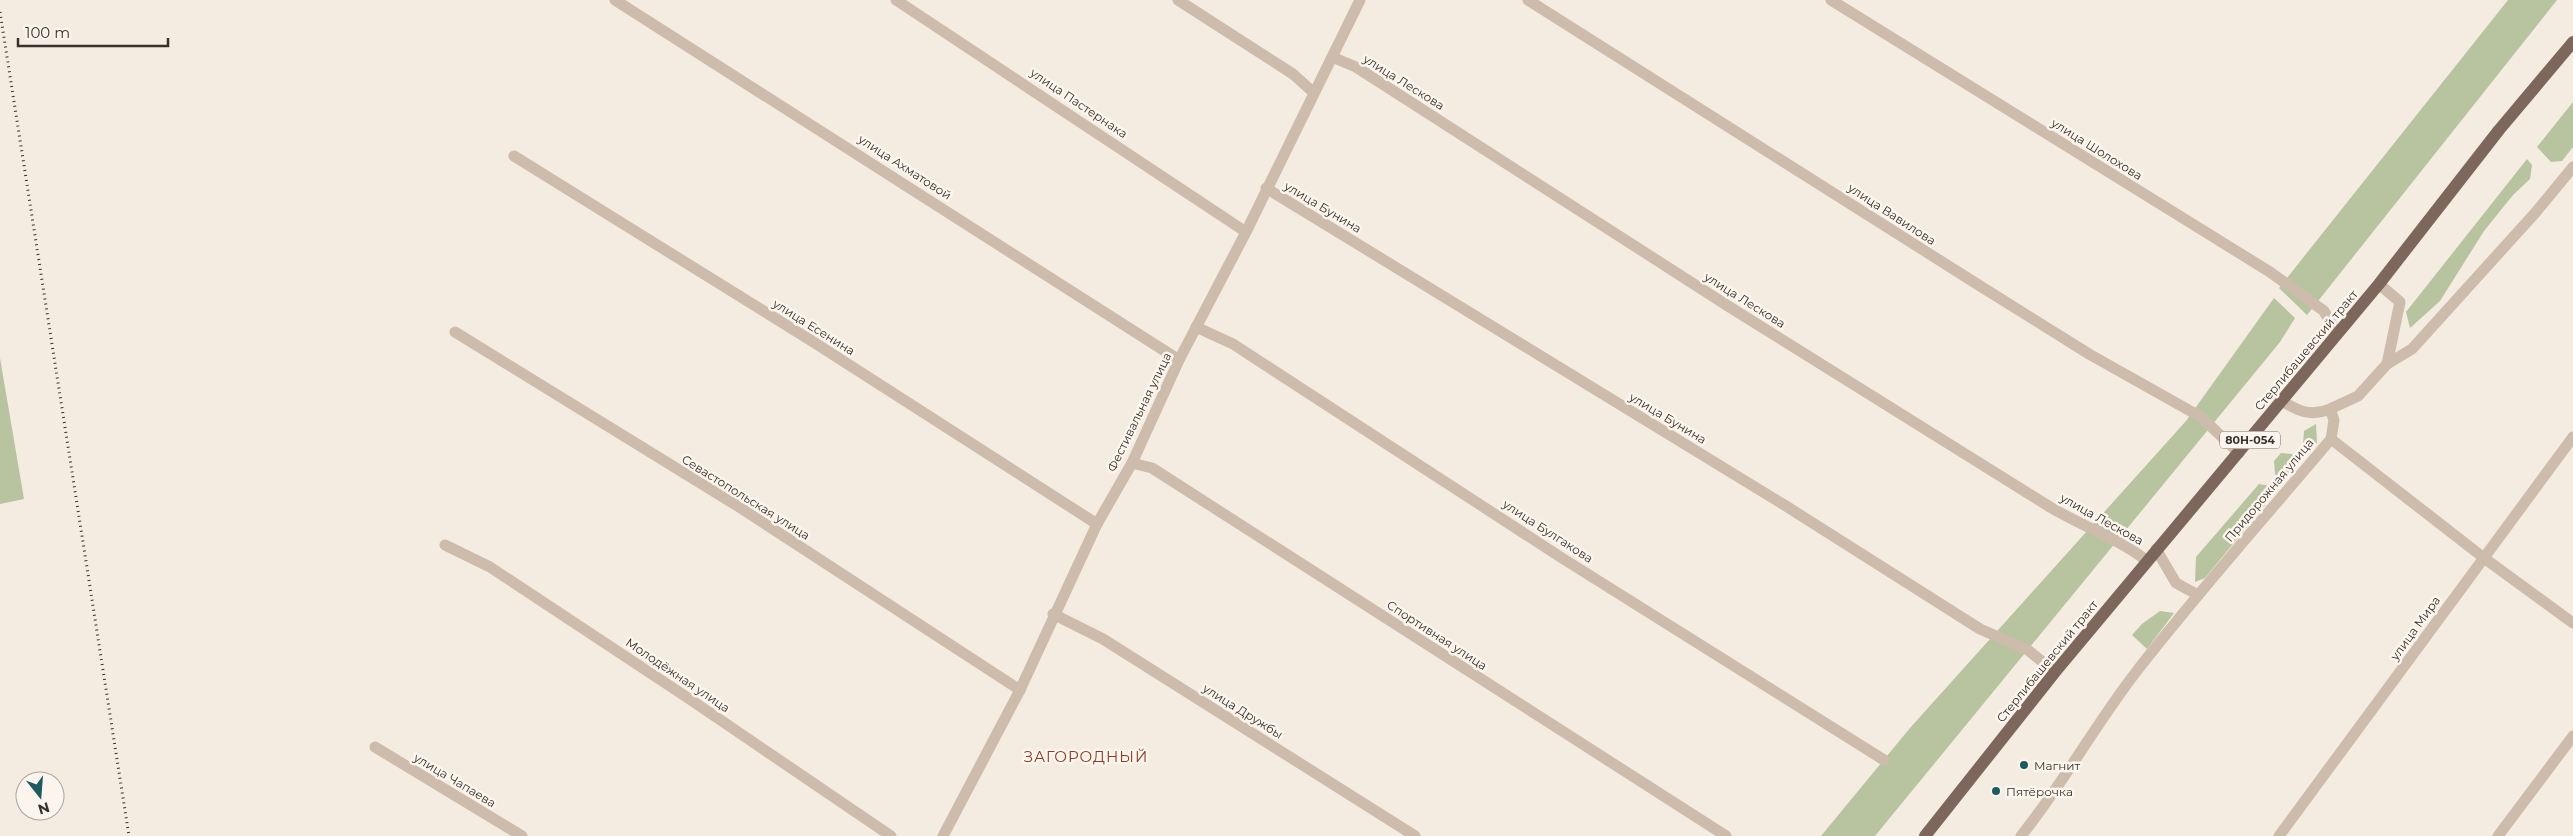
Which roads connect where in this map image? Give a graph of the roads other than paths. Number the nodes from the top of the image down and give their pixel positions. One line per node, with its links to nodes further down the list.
1 (615, 0): 18 (street, улица Ахматовой)
2 (896, 0): 13 (street, улица Пастернака)
3 (1178, 0): 9 (street)
4 (1360, 0): 8 (street, Фестивальная улица)
5 (1528, 0): 24 (street, улица Вавилова)
6 (1831, 0): 17 (street, улица Шолохова)
7 (2573, 42): 14 (main road, Стерлибашевский тракт / 80Н-054)
8 (1332, 57): 9 (street, Фестивальная улица); 30 (street, улица Лескова)
9 (1314, 93): 12 (street, Фестивальная улица)
10 (514, 156): 26 (street, улица Есенина)
11 (2573, 167): 19 (street)
12 (1266, 188): 13 (street, Фестивальная улица); 34 (street, улица Бунина)
13 (1246, 232): 15 (street, Фестивальная улица)
14 (2379, 284): 17 (main road, Стерлибашевский тракт / 80Н-054); 19 (street)
15 (1196, 327): 18 (street, Фестивальная улица); 38 (street, улица Булгакова)
16 (455, 332): 35 (street, Севастопольская улица)
17 (2336, 333): 20 (main road, Стерлибашевский тракт / 80Н-054)
18 (1179, 360): 25 (street, Фестивальная улица)
19 (2387, 364): 21 (street)
20 (2282, 401): 21 (street); 24 (main road, Стерлибашевский тракт / 80Н-054)
21 (2330, 409): 23 (street, Придорожная улица)
22 (2573, 437): 29 (street, улица Мира)
23 (2331, 438): 29 (street); 31 (street, Придорожная улица)
24 (2238, 453): 28 (main road, Стерлибашевский тракт / 80Н-054)
25 (1132, 463): 26 (street, Фестивальная улица); 43 (street, Спортивная улица)
26 (1097, 524): 32 (street, Фестивальная улица)
27 (445, 545): 40 (street, Молодёжная улица)
28 (2156, 549): 30 (main road, Стерлибашевский тракт / 80Н-054); 31 (street)
29 (2484, 558): 33 (street); 46 (street, улица Мира)
30 (2146, 560): 34 (main road, Стерлибашевский тракт / 80Н-054)
31 (2198, 594): 45 (street, Придорожная улица)
32 (1054, 614): 35 (street, Фестивальная улица); 42 (street, улица Дружбы)
33 (2573, 623)
34 (2055, 672): 44 (main road, Стерлибашевский тракт / 80Н-054)
35 (1020, 690): 41 (street, Фестивальная улица)
36 (2573, 736): 47 (street)
37 (375, 747): 39 (street, улица Чапаева)
38 (1884, 760)
39 (522, 836)
40 (891, 836)
41 (944, 836)
42 (1415, 836)
43 (1726, 836)
44 (1925, 836)
45 (2021, 836)
46 (2279, 836)
47 (2498, 836)

